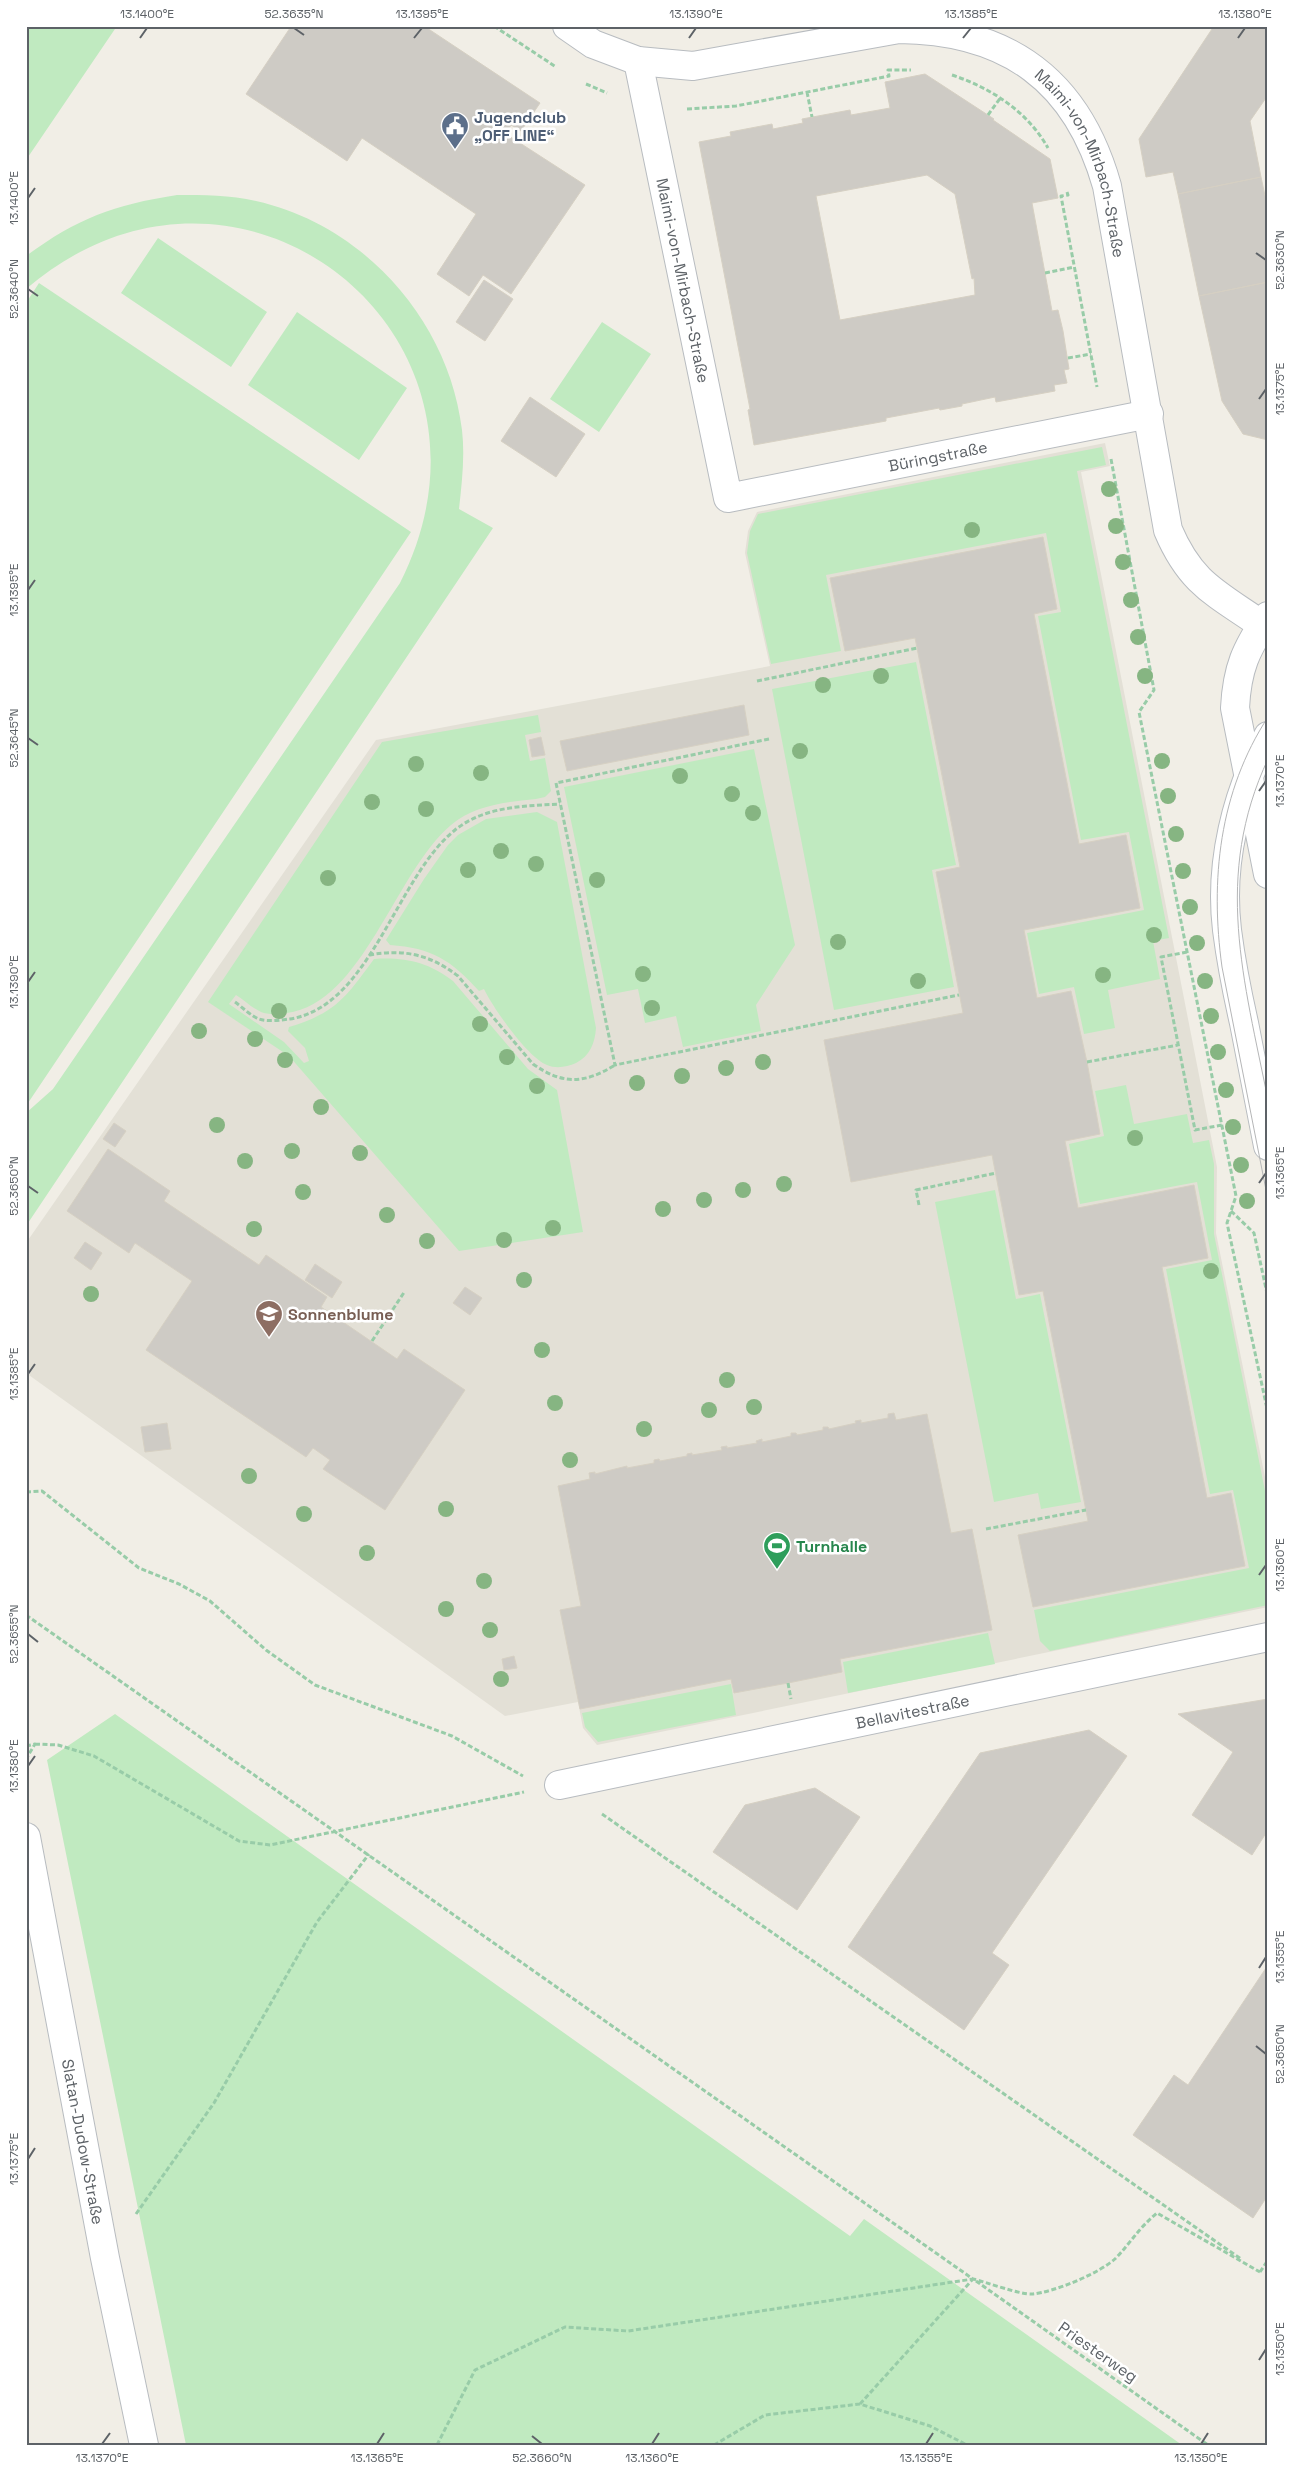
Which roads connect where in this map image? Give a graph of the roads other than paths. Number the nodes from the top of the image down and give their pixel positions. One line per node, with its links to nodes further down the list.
1 (567, 26): 2 (street, Maimi-von-Mirbach-Straße)
2 (638, 61): 3 (street, Maimi-von-Mirbach-Straße); 4 (street, Maimi-von-Mirbach-Straße)
3 (1148, 414): 4 (street, Büringstraße); 5 (street, Maimi-von-Mirbach-Straße)
4 (728, 498)
5 (1265, 620): 7 (street)
6 (1268, 736): 7 (street)
7 (1249, 777): 8 (street); 9 (street)
8 (1268, 874)
9 (1268, 1146)
10 (1268, 1637): 11 (street, Bellavitestraße)
11 (559, 1785)
12 (26, 1837): 13 (street, Slatan-Dudow-Straße)
13 (144, 2445)

